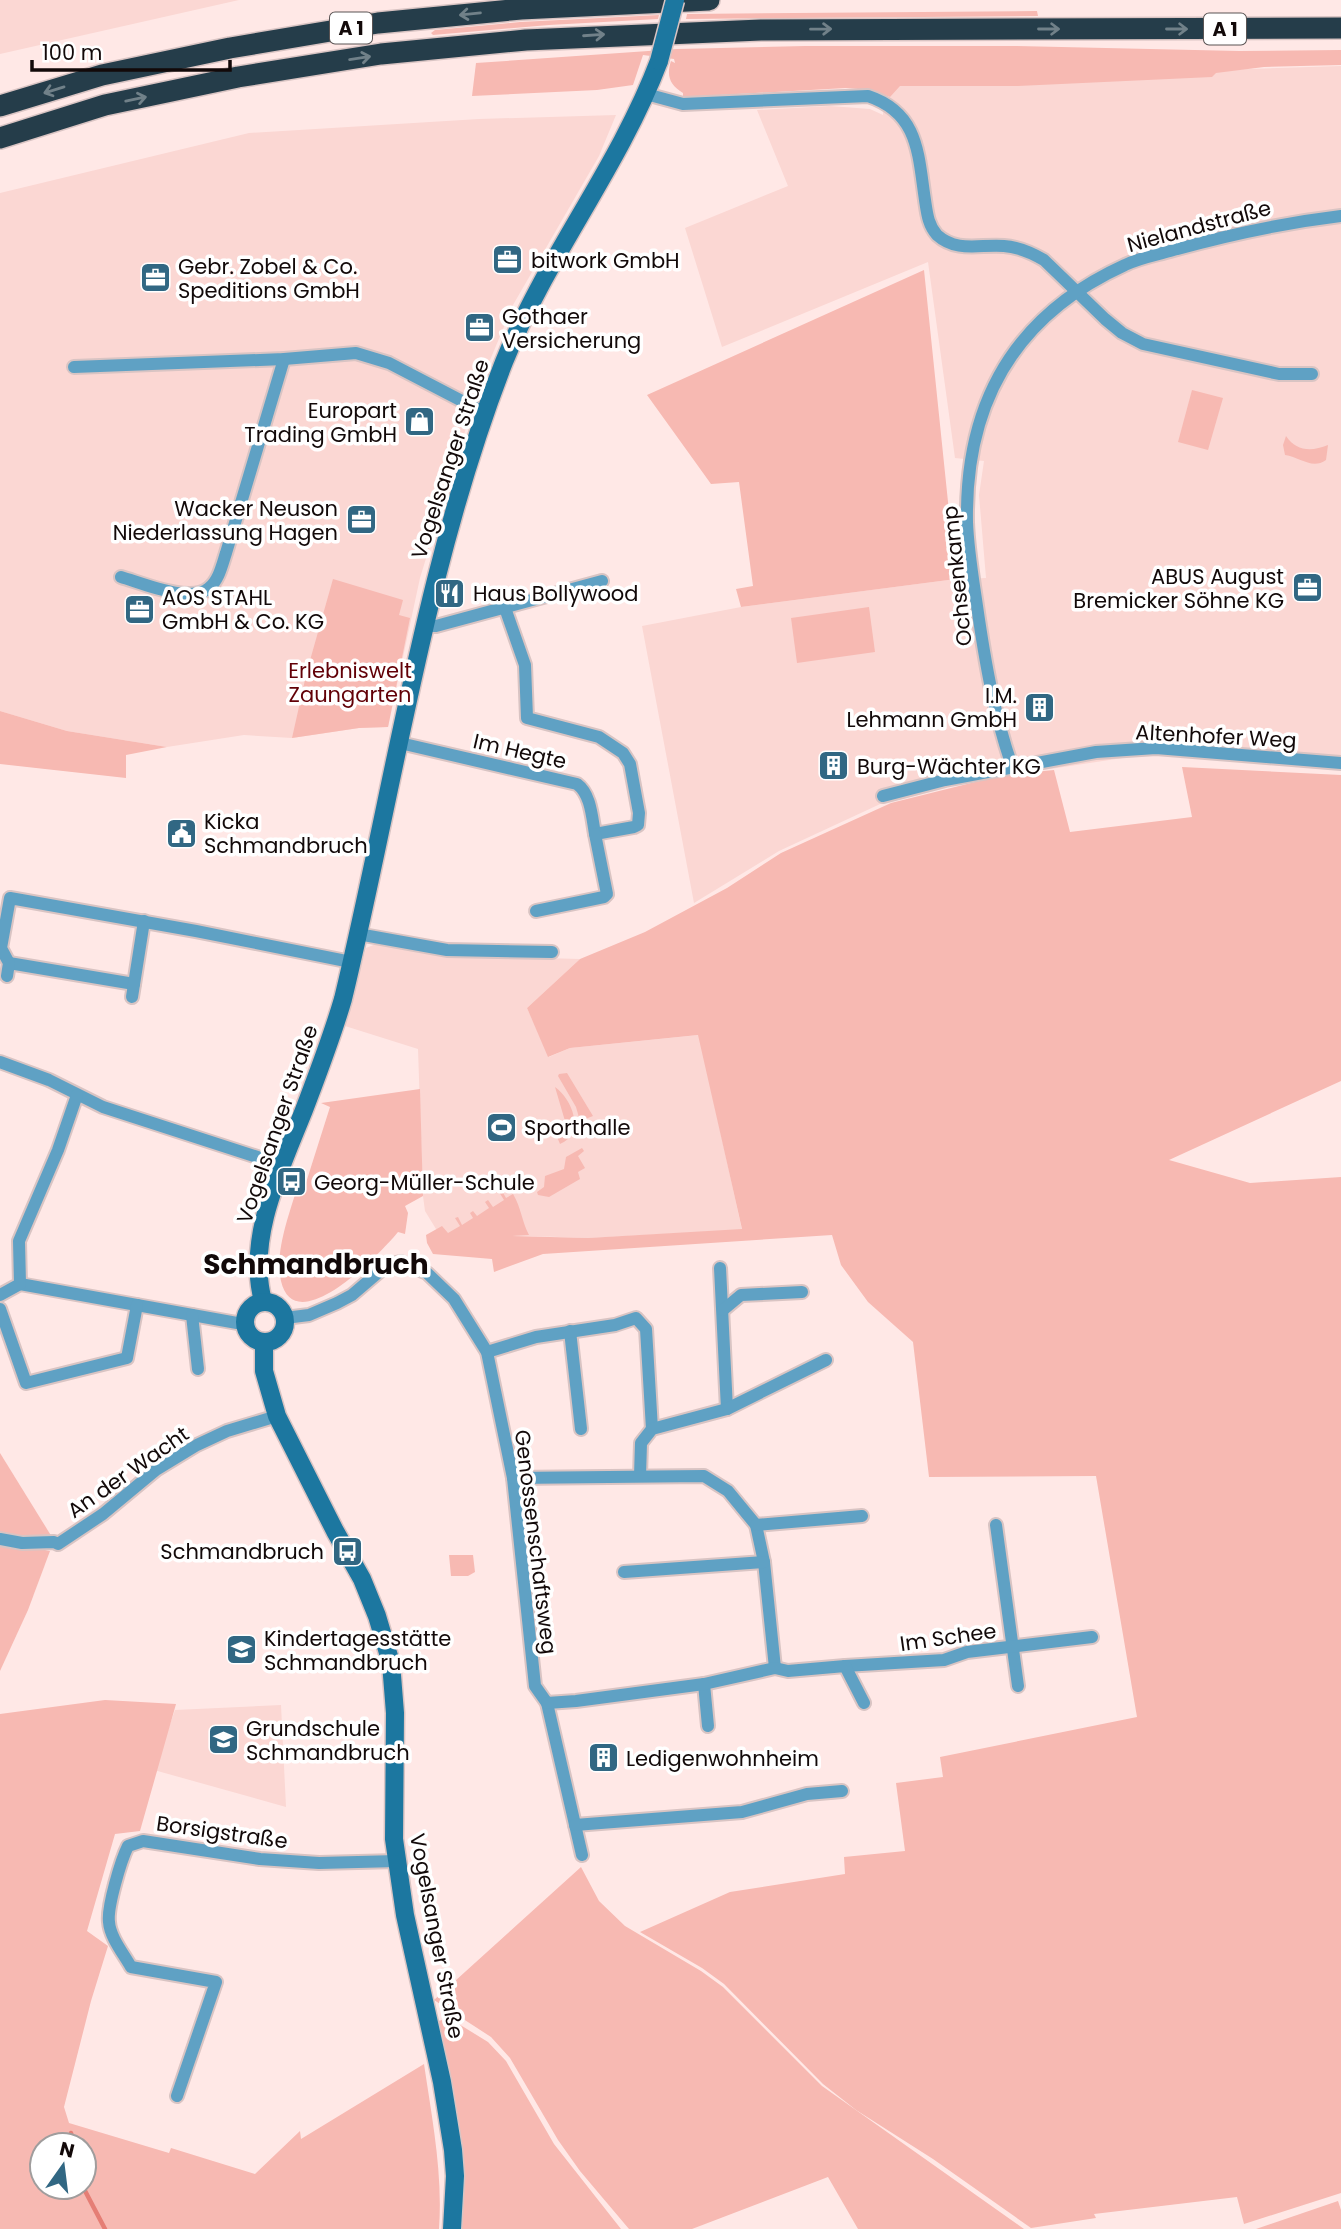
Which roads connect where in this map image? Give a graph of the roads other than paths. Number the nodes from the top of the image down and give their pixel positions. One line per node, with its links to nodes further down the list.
1 (675, 0): 4 (street, Vogelsanger Straße, bridge)
2 (709, 0): 5 (highway, A 1, one-way to 5)
3 (1341, 28): 6 (highway, A 1, one-way to 3)
4 (646, 94): 8 (street); 12 (street, Vogelsanger Straße)
5 (0, 106)
6 (0, 138)
7 (1341, 216): 8 (street, Nielandstraße)
8 (1078, 291): 11 (street); 19 (street, Ochsenkamp)
9 (284, 359): 10 (street); 12 (street); 13 (street)
10 (74, 367)
11 (1312, 374)
12 (485, 413): 16 (street, Vogelsanger Straße)
13 (121, 577)
14 (602, 581): 15 (street)
15 (505, 608): 16 (street); 21 (street, Im Hegte)
16 (426, 626): 17 (street, Vogelsanger Straße)
17 (400, 743): 21 (street, Im Hegte); 24 (street, Vogelsanger Straße)
18 (1341, 762): 19 (street, Altenhofer Weg)
19 (1012, 766): 20 (street, Altenhofer Weg)
20 (883, 796)
21 (595, 834): 22 (street, Im Hegte)
22 (536, 912)
23 (144, 921): 23 (street); 26 (street)
24 (358, 934): 25 (street); 26 (street, Vogelsanger Straße)
25 (552, 952)
26 (351, 962): 29 (street, Vogelsanger Straße)
27 (0, 1062): 28 (street)
28 (77, 1095): 29 (street); 31 (street)
29 (282, 1165): 34 (street, Vogelsanger Straße)
30 (720, 1268): 37 (street)
31 (20, 1284): 33 (street); 35 (street)
32 (802, 1292): 37 (street)
33 (0, 1295)
34 (263, 1301): 39 (street); 40 (street)
35 (137, 1305): 36 (street); 38 (street)
36 (0, 1309)
37 (723, 1310): 46 (street)
38 (192, 1315): 40 (street); 45 (street)
39 (285, 1318): 42 (street); 43 (street, Genossenschaftsweg)
40 (245, 1321): 42 (street)
41 (570, 1331): 43 (street); 48 (street); 49 (street)
42 (264, 1342): 47 (street, Vogelsanger Straße)
43 (486, 1352): 51 (street, Genossenschaftsweg)
44 (826, 1360): 46 (street)
45 (198, 1369)
46 (727, 1409): 49 (street)
47 (277, 1416): 55 (street, An der Wacht); 70 (street, Vogelsanger Straße)
48 (581, 1429)
49 (652, 1429): 50 (street)
50 (640, 1476): 51 (street); 53 (street)
51 (513, 1478): 64 (street, Genossenschaftsweg)
52 (862, 1516): 53 (street)
53 (755, 1525): 56 (street)
54 (996, 1525): 59 (street, Im Schee)
55 (0, 1539)
56 (764, 1562): 57 (street); 61 (street)
57 (624, 1572)
58 (1092, 1637): 59 (street, Im Schee)
59 (1014, 1647): 60 (street, Im Schee); 63 (street, Im Schee)
60 (845, 1666): 61 (street, Im Schee); 65 (street)
61 (775, 1668): 62 (street, Im Schee)
62 (704, 1684): 64 (street, Im Schee); 66 (street)
63 (1018, 1686)
64 (547, 1703): 68 (street, Genossenschaftsweg)
65 (864, 1703)
66 (708, 1726)
67 (842, 1791): 68 (street)
68 (575, 1825): 69 (street, Genossenschaftsweg)
69 (582, 1855)
70 (397, 1861): 71 (street, Borsigstraße); 72 (street, Vogelsanger Straße)
71 (177, 2096)
72 (452, 2229)

